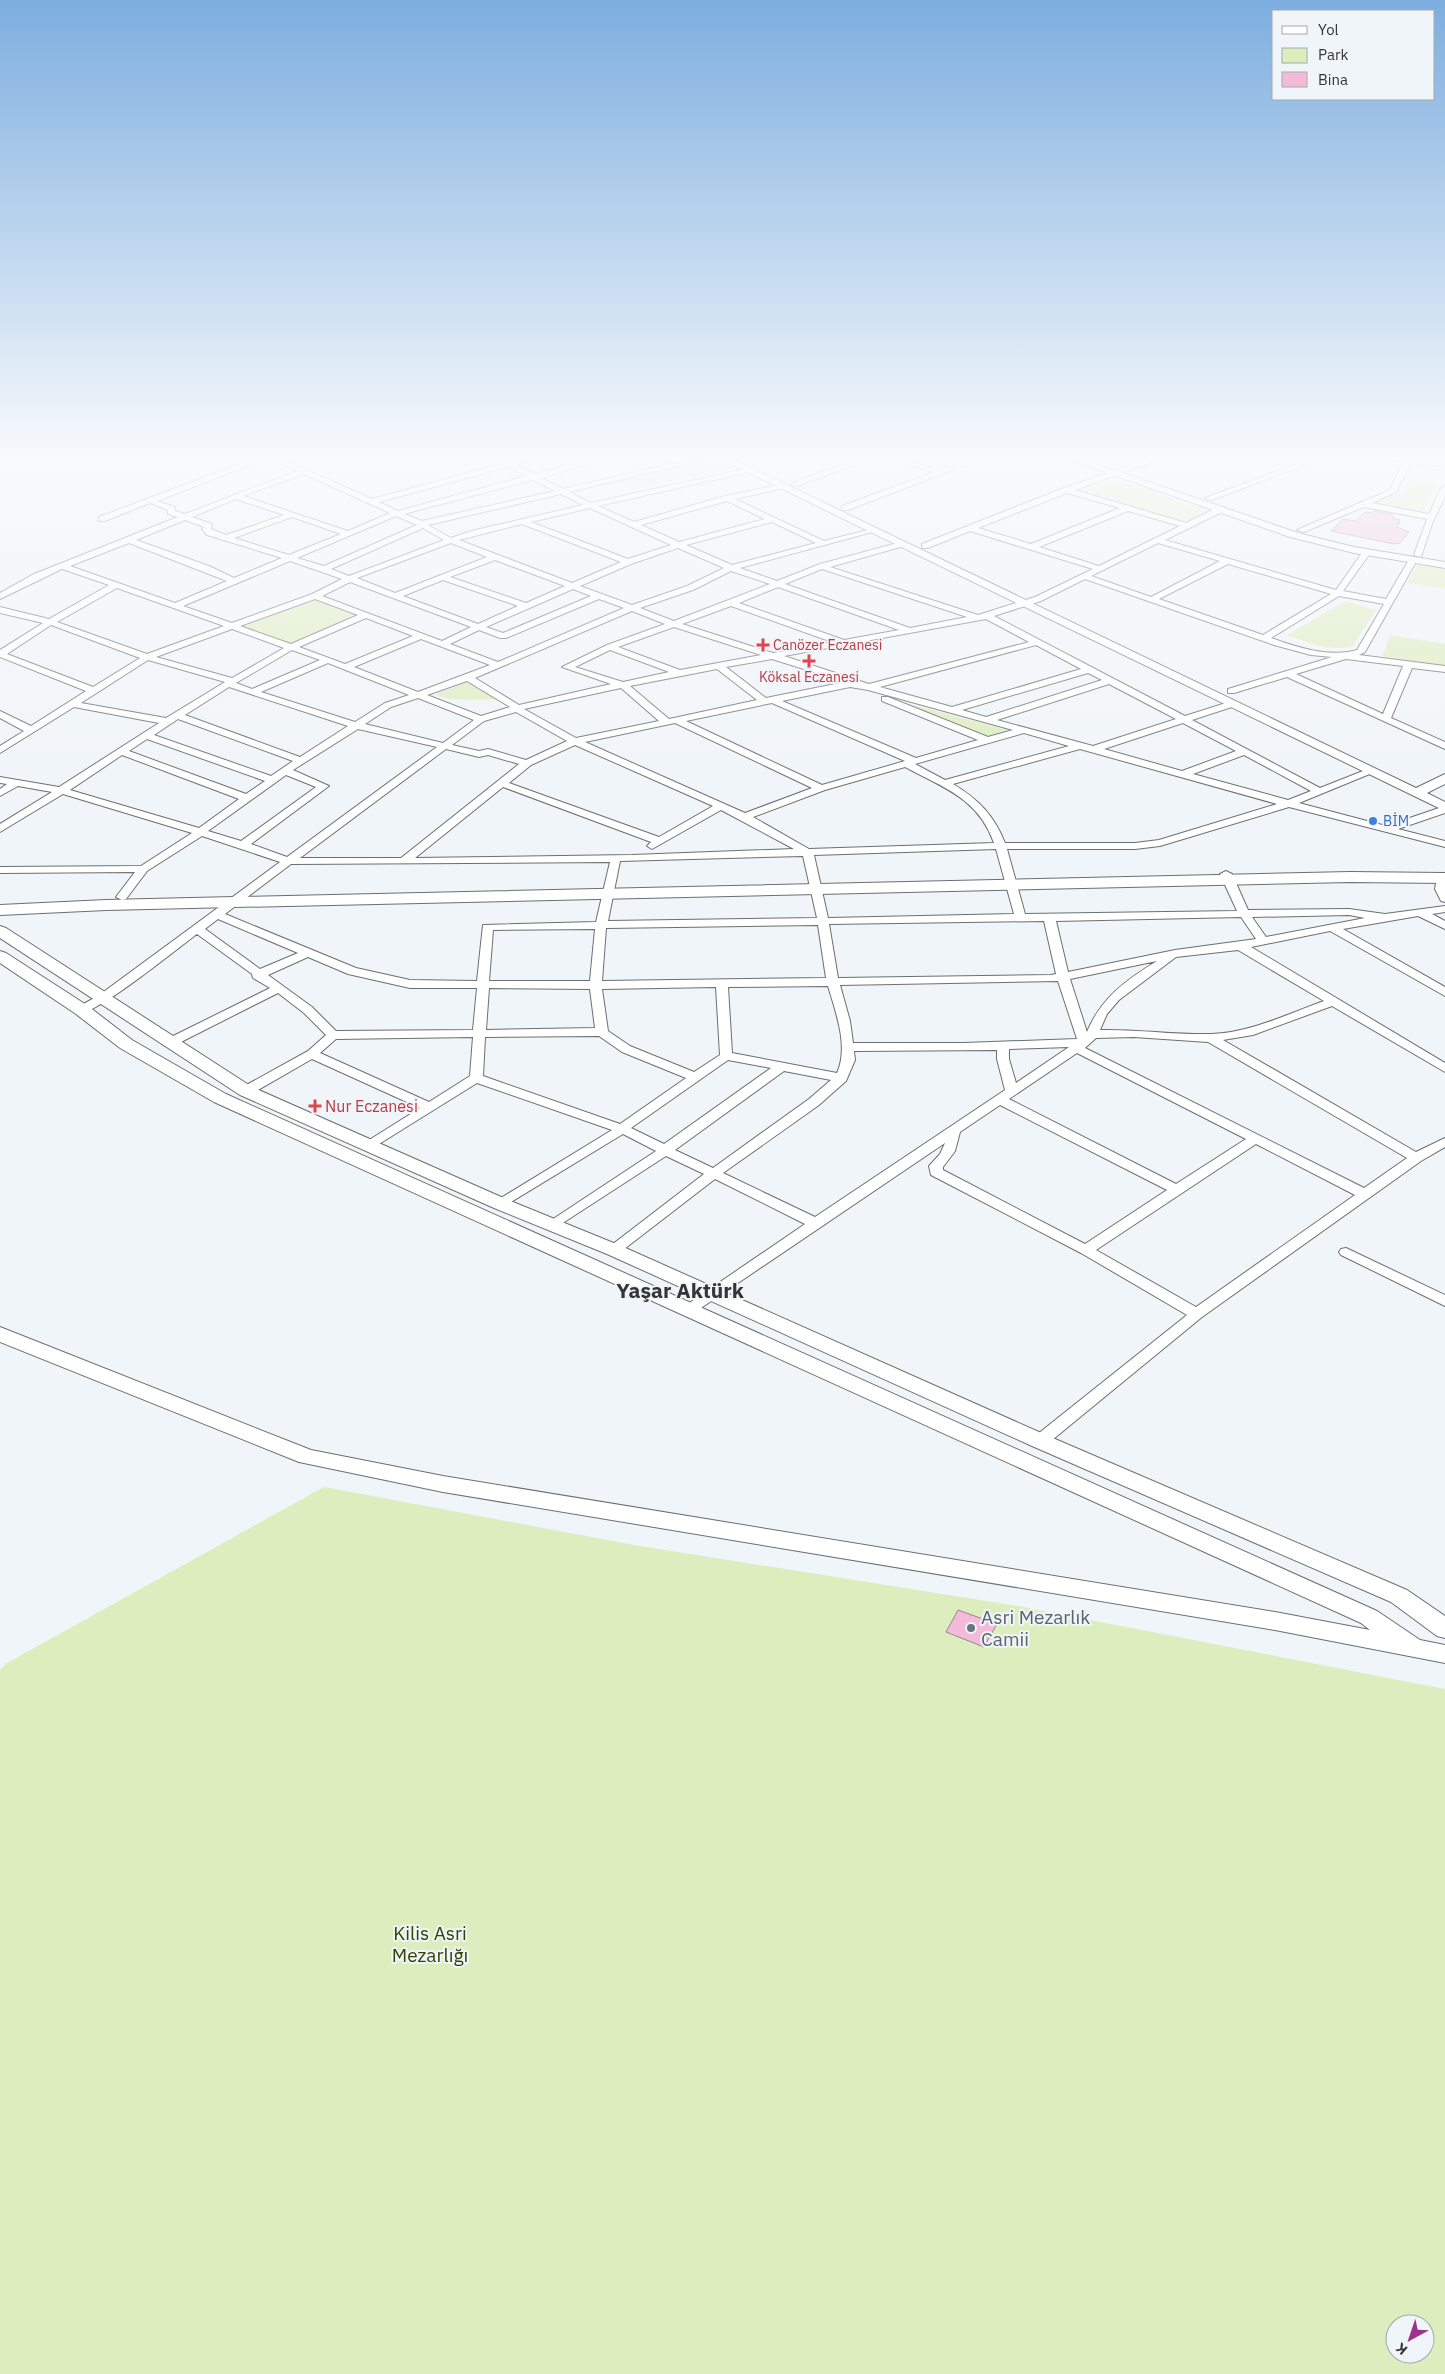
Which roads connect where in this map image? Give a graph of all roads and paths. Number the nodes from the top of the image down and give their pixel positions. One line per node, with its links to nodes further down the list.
1 (60, 567): 34 (street)
2 (64, 567): 30 (street)
3 (203, 567): 29 (street)
4 (266, 567): 29 (street)
5 (318, 567): 24 (street)
6 (329, 567): 24 (street)
7 (380, 567): 28 (street)
8 (469, 567): 26 (street)
9 (521, 567): 32 (street)
10 (617, 567): 32 (street)
11 (728, 567): 23 (street)
12 (736, 567): 23 (street)
13 (821, 567): 31 (street)
14 (826, 567): 48 (street)
15 (948, 567): 42 (street)
16 (969, 567): 38 (street)
17 (1095, 567): 25 (street)
18 (1106, 567): 25 (street)
19 (1216, 567): 39 (street)
20 (1247, 567): 33 (street)
21 (1357, 567): 33 (street)
22 (1410, 567): 40 (street)
23 (731, 568): 31 (street); 45 (street)
24 (324, 569): 28 (street)
25 (1102, 569): 27 (street)
26 (442, 577): 36 (street); 44 (street)
27 (1086, 577): 38 (street); 39 (street)
28 (348, 579): 35 (street); 36 (street)
29 (234, 582): 43 (street)
30 (116, 585): 43 (street); 49 (street)
31 (780, 585): 41 (street); 53 (street)
32 (574, 586): 37 (street); 44 (street)
33 (1338, 593): 40 (street); 55 (street)
34 (0, 596)
35 (315, 596): 47 (street); 51 (street)
36 (395, 596): 52 (street)
37 (599, 596): 45 (street); 52 (street)
38 (1038, 599): 42 (street); 81 (street)
39 (1151, 600): 55 (street)
40 (1389, 602): 62 (street)
41 (731, 603): 50 (street); 57 (street)
42 (1023, 603): 48 (street); 86 (street)
43 (175, 606): 51 (street)
44 (526, 606): 52 (street)
45 (632, 608): 50 (street); 67 (street)
46 (0, 610): 49 (street)
47 (366, 615): 54 (street); 59 (street)
48 (982, 616): 53 (street); 56 (street)
49 (50, 622): 61 (street); 64 (street)
50 (674, 624): 60 (street); 63 (street)
51 (229, 625): 59 (street); 64 (street)
52 (478, 627): 58 (street)
53 (910, 631): 57 (street)
54 (421, 636): 58 (street); 68 (street)
55 (1264, 638): 62 (street)
56 (1038, 642): 71 (street); 79 (street)
57 (844, 643): 63 (street)
58 (443, 644): 67 (street)
59 (292, 647): 65 (street); 76 (street)
60 (610, 647): 72 (street); 78 (street)
61 (0, 654): 80 (street)
62 (1350, 655): 66 (street); 73 (street)
63 (771, 656): 69 (street); 79 (street)
64 (147, 657): 76 (street); 80 (street)
65 (328, 660): 68 (street); 82 (street)
66 (1409, 664): 70 (street); 92 (street)
67 (498, 665): 74 (street)
68 (345, 666): 83 (street)
69 (718, 666): 72 (street); 84 (street)
70 (1445, 669)
71 (1088, 670): 75 (street); 88 (street)
72 (679, 673): 78 (street)
73 (1286, 673): 81 (street); 92 (street)
74 (468, 678): 83 (street); 87 (street)
75 (1109, 681): 93 (street); 94 (street)
76 (230, 682): 82 (street); 90 (street)
77 (850, 684): 79 (street); 84 (street); 102 (street)
78 (623, 685): 87 (street); 96 (street)
79 (869, 687): 88 (street)
80 (94, 691): 85 (street)
81 (1230, 691): 113 (street)
82 (252, 692): 97 (street)
83 (420, 694): 91 (street); 97 (street)
84 (767, 700): 96 (street); 112 (street)
85 (72, 704): 95 (street); 98 (street)
86 (1232, 704): 94 (street); 115 (street)
87 (518, 708): 91 (street); 101 (street)
88 (954, 709): 93 (street)
89 (0, 714): 98 (street)
90 (176, 715): 95 (street); 110 (street)
91 (481, 719): 103 (street)
92 (1386, 719): 105 (street)
93 (988, 720): 99 (street)
94 (1182, 720): 106 (street); 109 (street)
95 (166, 721): 100 (street)
96 (671, 721): 101 (street); 125 (street)
97 (355, 725): 103 (street); 110 (street)
98 (30, 730): 107 (street)
99 (1025, 730): 102 (street); 104 (street)
100 (145, 735): 108 (street); 120 (street)
101 (575, 741): 111 (street); 133 (street)
102 (989, 741): 112 (street)
103 (446, 746): 111 (street); 145 (street)
104 (1080, 746): 106 (street); 123 (street)
105 (1445, 746)
106 (1095, 749): 116 (street)
107 (0, 750)
108 (122, 752): 126 (street); 130 (street)
109 (1244, 752): 116 (street); 127 (street)
110 (302, 761): 114 (street)
111 (527, 763): 122 (street)
112 (910, 763): 123 (street); 125 (street)
113 (1388, 765)
114 (285, 771): 120 (street); 139 (street)
115 (1372, 771): 127 (street); 129 (street)
116 (1184, 774): 132 (street)
117 (1414, 777): 124 (street)
118 (1445, 778): 124 (street)
119 (0, 780): 121 (street)
120 (272, 780): 130 (street)
121 (16, 783): 126 (street); 128 (street)
122 (500, 783): 138 (street); 146 (street)
123 (943, 784): 141 (street)
124 (1431, 786): 129 (street); 131 (street)
125 (821, 788): 134 (street)
126 (63, 791): 135 (street); 137 (street)
127 (1320, 791): 132 (street)
128 (0, 793)
129 (1416, 793): 131 (street)
130 (246, 798): 137 (street)
131 (1443, 801): 136 (street)
132 (1288, 804): 136 (street); 141 (street)
133 (721, 806): 134 (street); 138 (street)
134 (745, 817): 142 (street)
135 (0, 829)
136 (1388, 830): 140 (street)
137 (199, 833): 139 (street); 147 (street)
138 (659, 841): 144 (street)
139 (244, 844): 145 (street)
140 (1445, 844)
141 (1000, 846): 142 (street); 151 (street)
142 (808, 853): 144 (street); 152 (street)
143 (616, 857): 144 (street); 146 (street); 153 (street)
144 (632, 858)
145 (288, 861): 146 (street); 154 (street)
146 (404, 861)
147 (143, 869): 148 (street); 155 (street)
148 (0, 870)
149 (1444, 875): 150 (street); 156 (street)
150 (1228, 877): 151 (street); 162 (street)
151 (1009, 882): 152 (street); 164 (street)
152 (816, 886): 153 (street); 167 (street)
153 (610, 890): 154 (street); 158 (street); 168 (street)
154 (246, 894): 155 (street); 158 (street)
155 (122, 897): 157 (street)
156 (1445, 899)
157 (0, 900)
158 (232, 903): 160 (street); 163 (street)
159 (1445, 908): 161 (street)
160 (0, 910)
161 (1419, 912): 166 (street); 169 (street)
162 (1244, 914): 165 (street); 166 (street); 173 (street)
163 (218, 915): 171 (street); 175 (street)
164 (1020, 916): 165 (street); 167 (street)
165 (1049, 916): 179 (street)
166 (1385, 917): 170 (street)
167 (823, 922): 168 (street); 180 (street)
168 (601, 925): 182 (street); 183 (street)
169 (1445, 926)
170 (1331, 927): 173 (street); 185 (street)
171 (198, 929): 178 (street); 186 (street)
172 (0, 931): 186 (street)
173 (1262, 940): 174 (street)
174 (1240, 946): 176 (street); 187 (street)
175 (309, 952): 178 (street); 182 (street)
176 (1175, 954): 179 (street); 194 (street)
177 (0, 956): 188 (street)
178 (257, 975): 184 (street)
179 (1063, 977): 180 (street); 194 (street)
180 (833, 982): 181 (street); 196 (street)
181 (722, 983): 183 (street); 198 (street)
182 (482, 984): 183 (street); 190 (street)
183 (596, 984): 189 (street)
184 (279, 988): 191 (street); 193 (street)
185 (1445, 992)
186 (102, 999): 188 (street); 193 (street)
187 (1332, 1002): 192 (street); 200 (street)
188 (82, 1010): 226 (street)
189 (602, 1032): 190 (street); 202 (street)
190 (478, 1033): 191 (street); 201 (street)
191 (333, 1035): 197 (street)
192 (1211, 1038): 194 (street); 214 (street)
193 (169, 1042): 204 (street)
194 (1085, 1042): 195 (street); 205 (street); 210 (street)
195 (1003, 1046): 196 (street); 205 (street)
196 (847, 1047): 203 (street)
197 (312, 1054): 204 (street); 207 (street)
198 (726, 1056): 199 (street); 202 (street)
199 (780, 1068): 203 (street); 213 (street)
200 (1445, 1068)
201 (476, 1078): 207 (street); 208 (street)
202 (697, 1078): 208 (street)
203 (841, 1078): 215 (street)
204 (246, 1091): 212 (street)
205 (1012, 1092): 206 (street)
206 (1000, 1100): 209 (street); 216 (street)
207 (428, 1107): 212 (street)
208 (622, 1129): 213 (street); 218 (street)
209 (954, 1131): 219 (street); 222 (street)
210 (1256, 1138): 216 (street); 217 (street)
211 (1445, 1142): 214 (street)
212 (371, 1145): 218 (street)
213 (664, 1151): 215 (street); 220 (street)
214 (1416, 1158): 217 (street)
215 (713, 1174): 219 (street); 221 (street)
216 (1177, 1190): 222 (street)
217 (1365, 1194): 227 (street)
218 (501, 1204): 220 (street)
219 (815, 1223): 224 (street)
220 (555, 1224): 221 (street)
221 (614, 1250): 224 (street)
222 (1086, 1250): 227 (street)
223 (1346, 1252): 225 (street)
224 (710, 1294): 226 (street); 229 (street)
225 (1445, 1301)
226 (690, 1309): 231 (street)
227 (1197, 1314): 229 (street)
228 (0, 1334): 231 (street)
229 (1040, 1441): 230 (street)
230 (1445, 1628)
231 (1412, 1647): 232 (street)
232 (1445, 1654)

